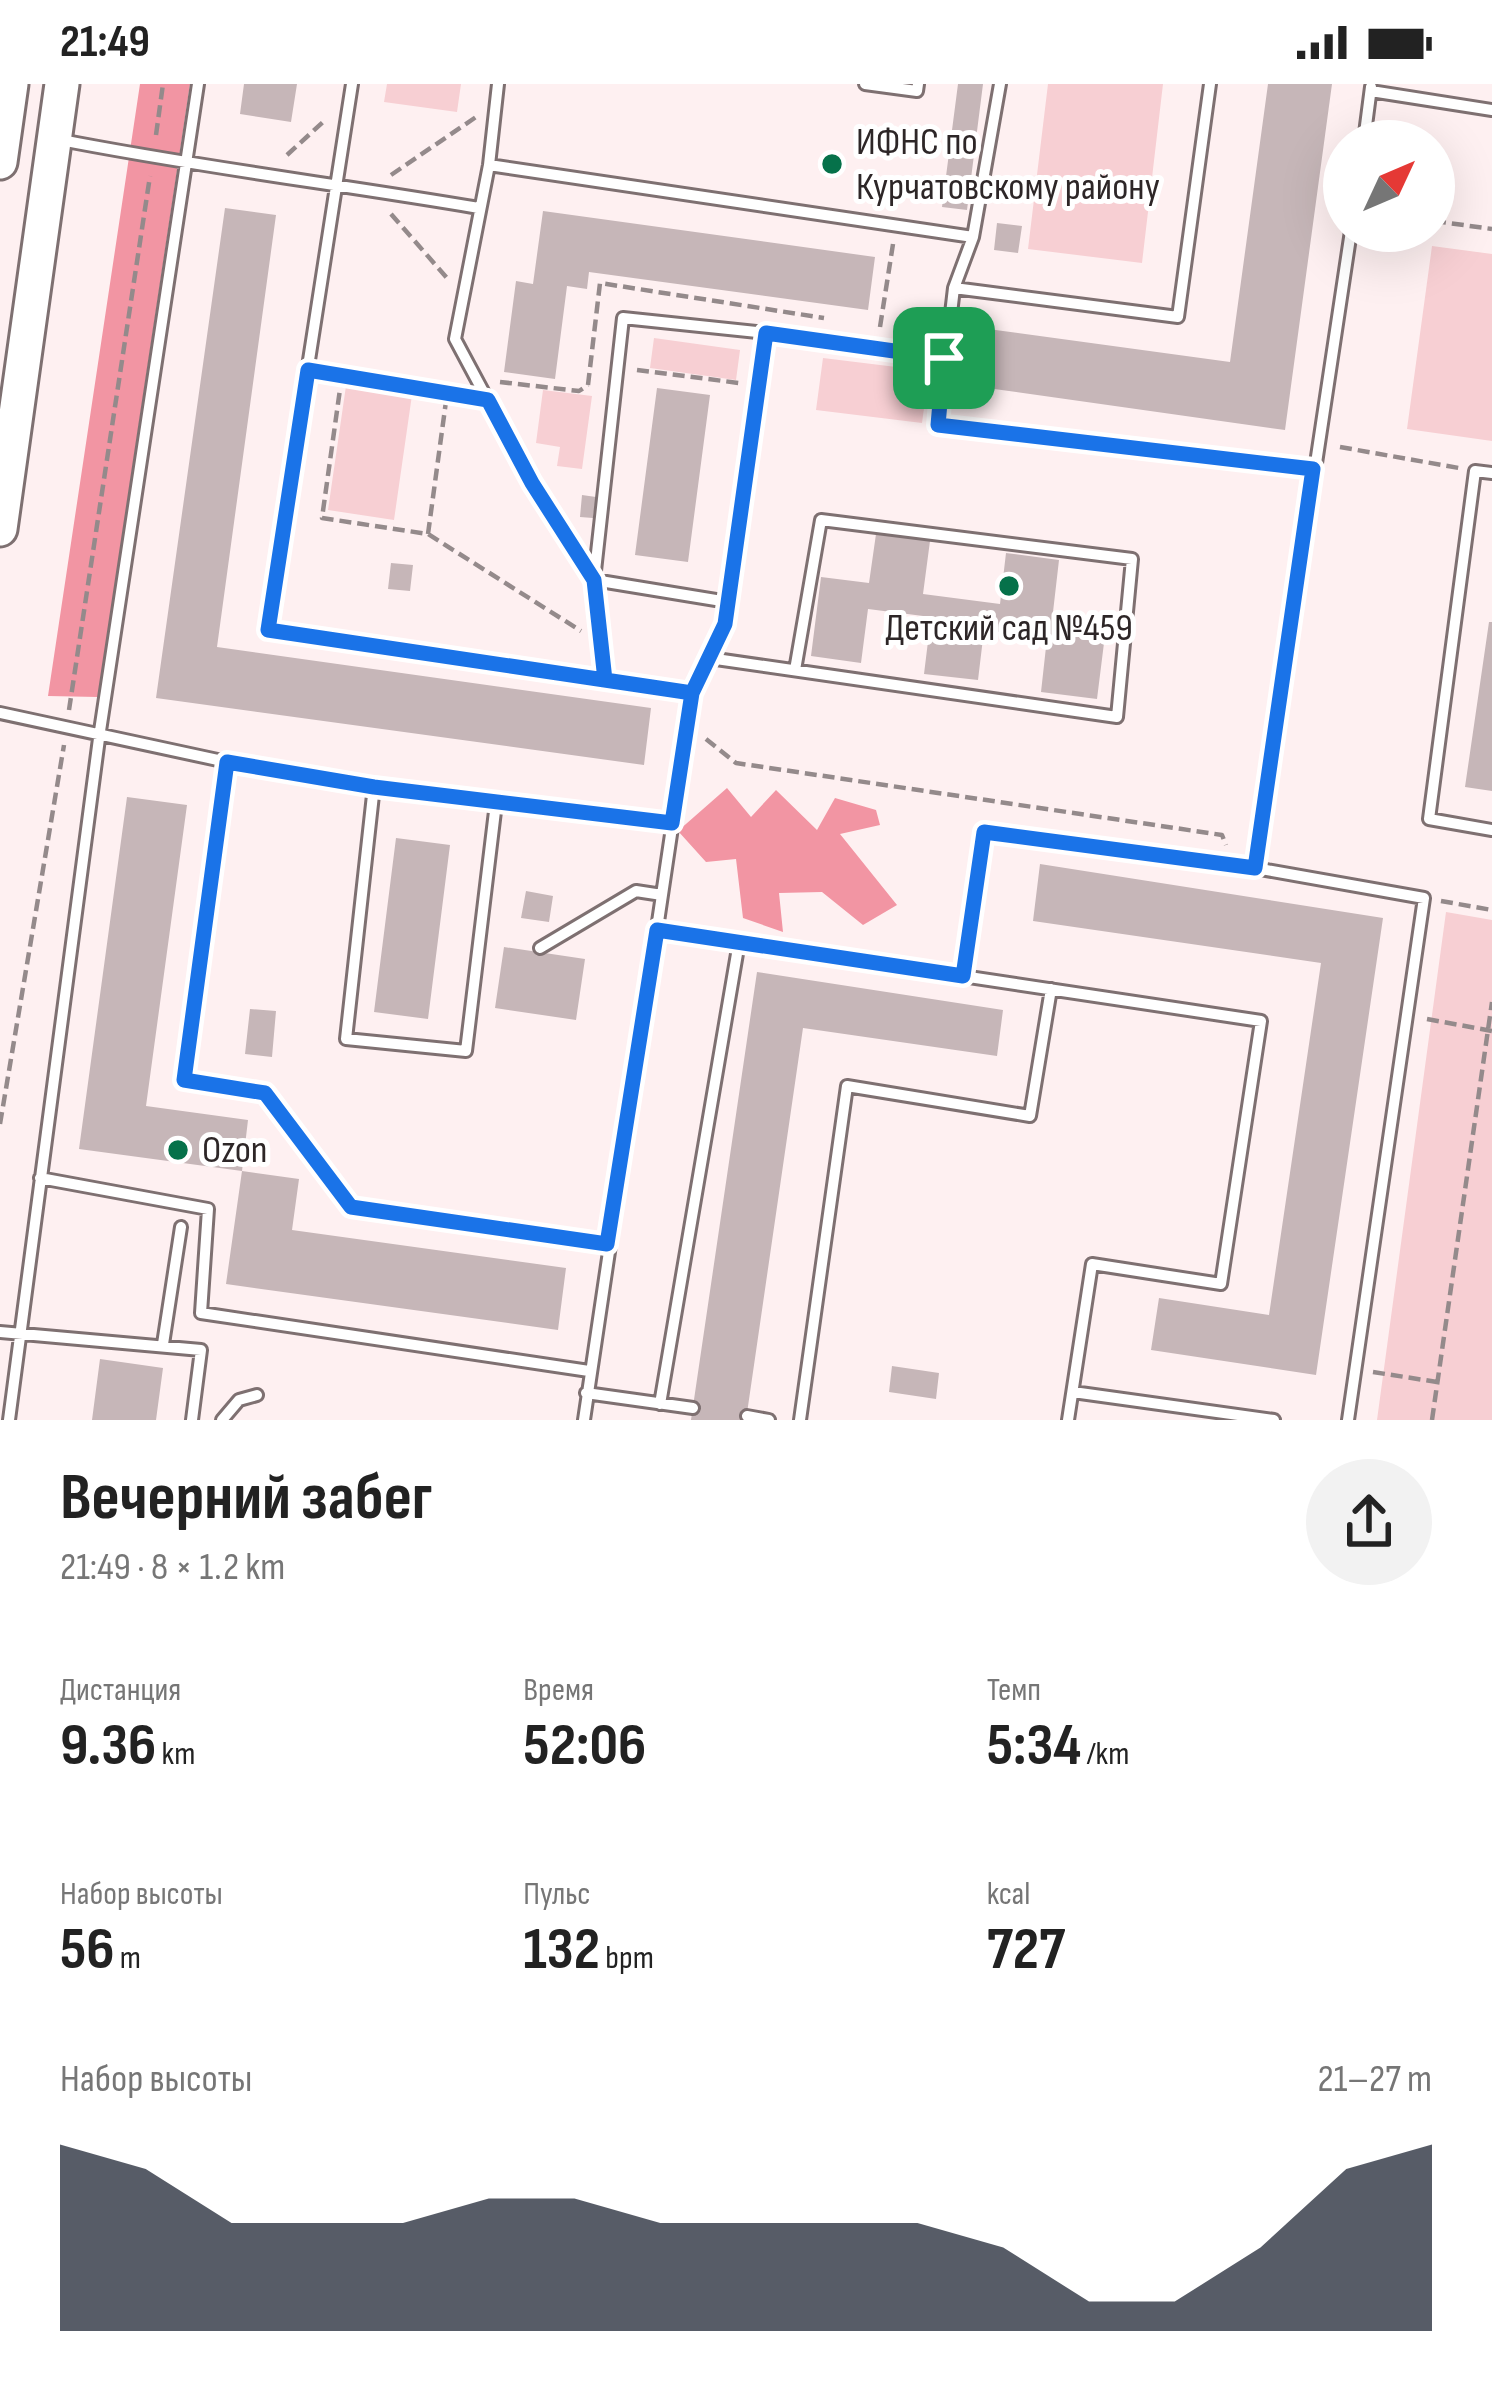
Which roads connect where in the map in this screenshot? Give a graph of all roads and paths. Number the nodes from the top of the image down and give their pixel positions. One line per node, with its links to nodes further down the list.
1 (62, 84): 15 (main road)
2 (164, 84): 16 (path)
3 (198, 84): 18 (lane)
4 (352, 84): 11 (lane)
5 (498, 84): 19 (lane)
6 (865, 84): 7 (lane)
7 (918, 84)
8 (1000, 84): 26 (lane)
9 (1210, 84): 28 (lane)
10 (1371, 87): 13 (lane); 14 (lane)
11 (350, 98): 20 (path); 21 (lane)
12 (6, 100): 17 (main road)
13 (1492, 110)
14 (1367, 120)
15 (53, 139): 16 (lane); 35 (main road)
16 (153, 158): 18 (lane); 55 (path)
17 (0, 162)
18 (186, 164): 20 (lane); 56 (lane)
19 (489, 165): 22 (lane); 24 (lane)
20 (266, 175): 21 (lane)
21 (336, 184): 22 (lane); 33 (lane)
22 (479, 208): 36 (lane)
23 (1455, 224): 25 (path)
24 (896, 226): 26 (lane); 30 (path)
25 (1492, 230)
26 (973, 237): 28 (lane)
27 (1348, 252): 40 (lane)
28 (954, 288): 31 (lane)
29 (766, 333): 30 (lane); 32 (lane); 37 (lane)
30 (877, 349): 31 (lane)
31 (944, 358): 41 (lane)
32 (617, 368): 36 (path); 37 (path); 46 (lane)
33 (308, 370): 34 (path); 51 (lane)
34 (342, 375): 38 (path); 45 (path)
35 (11, 378): 44 (main road)
36 (476, 380): 39 (lane)
37 (758, 386): 47 (lane)
38 (447, 394): 39 (path); 45 (path)
39 (488, 400): 46 (lane)
40 (1317, 444): 41 (lane); 42 (path)
41 (1313, 469): 63 (lane)
42 (1475, 471): 43 (lane); 61 (lane)
43 (1492, 473)
44 (0, 529)
45 (428, 534): 48 (path)
46 (594, 580): 47 (lane); 48 (lane)
47 (728, 602): 49 (lane)
48 (601, 644): 51 (lane)
49 (709, 658): 50 (lane); 52 (lane)
50 (795, 670): 50 (lane)
51 (605, 680): 52 (lane)
52 (692, 693): 54 (lane)
53 (0, 712): 55 (lane)
54 (688, 724): 60 (lane); 62 (path)
55 (67, 725): 56 (lane); 75 (path)
56 (100, 731): 57 (lane); 76 (lane)
57 (227, 762): 58 (lane); 78 (lane)
58 (374, 787): 59 (lane); 59 (lane)
59 (496, 803): 60 (lane)
60 (672, 823): 64 (lane)
61 (1492, 830)
62 (1236, 866): 63 (lane); 70 (lane)
63 (1255, 868): 65 (lane)
64 (662, 896): 67 (lane); 69 (lane)
65 (1424, 898): 66 (path); 73 (lane)
66 (1492, 910)
67 (657, 930): 68 (lane); 78 (lane)
68 (739, 942): 70 (lane); 88 (lane)
69 (540, 948)
70 (963, 976): 71 (lane)
71 (1051, 989): 85 (lane); 96 (lane)
72 (1492, 1002): 74 (path)
73 (1407, 1015): 74 (path); 82 (lane)
74 (1490, 1030): 84 (path)
75 (0, 1124)
76 (40, 1178): 80 (lane); 83 (lane)
77 (181, 1227): 81 (lane)
78 (607, 1244): 83 (lane)
79 (0, 1332): 80 (lane)
80 (18, 1334): 81 (lane); 91 (lane)
81 (163, 1344): 92 (lane)
82 (1355, 1369): 84 (path); 99 (lane)
83 (590, 1371): 86 (lane)
84 (1437, 1382): 100 (path)
85 (1073, 1392): 97 (lane); 98 (lane)
86 (586, 1393): 88 (lane); 94 (lane)
87 (256, 1395): 93 (lane)
88 (660, 1404): 89 (lane)
89 (692, 1408)
90 (747, 1416): 95 (lane)
91 (9, 1420)
92 (192, 1420)
93 (222, 1420)
94 (584, 1420)
95 (769, 1420)
96 (800, 1420)
97 (1068, 1420)
98 (1274, 1420)
99 (1348, 1420)
100 (1432, 1420)

